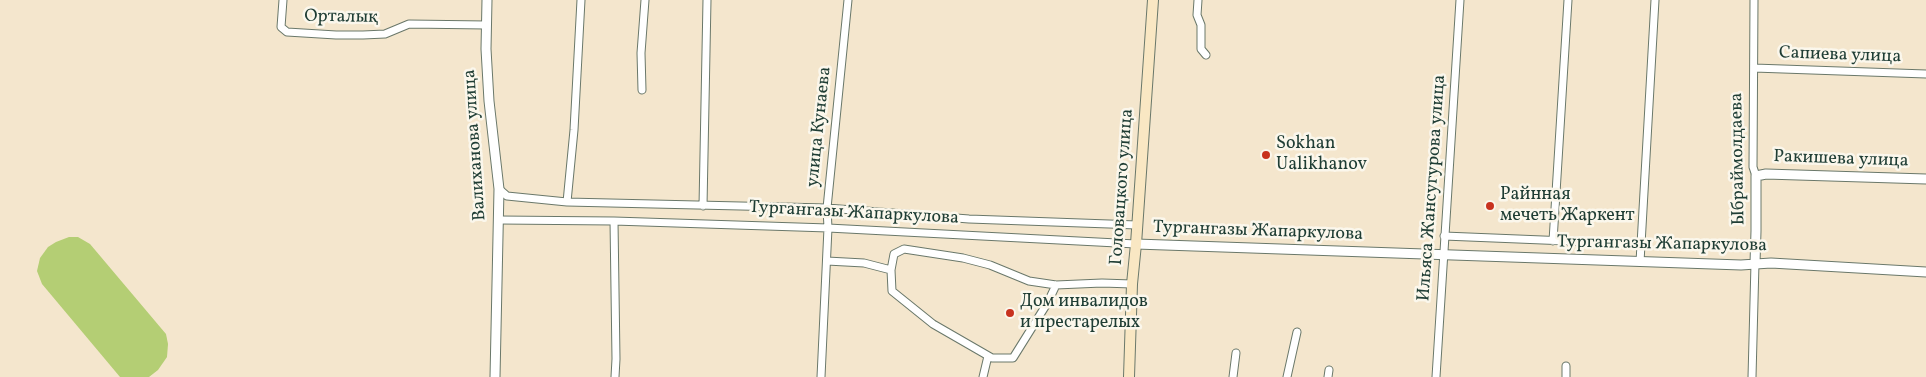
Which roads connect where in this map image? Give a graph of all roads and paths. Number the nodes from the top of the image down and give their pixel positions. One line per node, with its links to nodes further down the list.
1 (283, 0): 13 (street, Орталық)
2 (487, 0): 13 (street, Валиханова улица)
3 (581, 0): 21 (street)
4 (645, 0): 17 (street)
5 (707, 0): 22 (street)
6 (848, 0): 23 (street, улица Кунаева)
7 (1153, 0): 26 (main road, Головацкого улица)
8 (1198, 0): 14 (street)
9 (1460, 0): 28 (street, Ильяса Жансугурова улица)
10 (1568, 0): 29 (street)
11 (1654, 0): 31 (street)
12 (1754, 0): 15 (street, Ыбраймолдаева)
13 (486, 24): 20 (street, Валиханова улица)
14 (1206, 55)
15 (1754, 68): 16 (street, Сапиева улица); 18 (street, Ыбраймолдаева)
16 (1926, 74)
17 (642, 90)
18 (1756, 176): 19 (street, Ракишева улица); 35 (street, Ыбраймолдаева)
19 (1926, 179)
20 (499, 189): 21 (street, Тургангазы Жапаркулова); 24 (street, Валиханова улица)
21 (567, 202): 22 (street, Тургангазы Жапаркулова)
22 (703, 206): 23 (street, Тургангазы Жапаркулова)
23 (827, 208): 26 (street, Тургангазы Жапаркулова); 27 (street, улица Кунаева)
24 (499, 220): 25 (street, Тургангазы Жапаркулова); 44 (street, Валиханова улица)
25 (614, 221): 27 (street, Тургангазы Жапаркулова); 45 (street)
26 (1137, 225): 30 (main road, Головацкого улица)
27 (828, 228): 30 (street, Тургангазы Жапаркулова); 33 (street, улица Кунаева)
28 (1444, 236): 29 (street); 32 (street, Ильяса Жансугурова улица)
29 (1552, 241): 31 (street)
30 (1136, 244): 32 (street, Тургангазы Жапаркулова); 38 (main road, Головацкого улица)
31 (1641, 244): 34 (street)
32 (1444, 254): 34 (street, Тургангазы Жапаркулова); 51 (street, Ильяса Жансугурова улица)
33 (827, 261): 36 (street); 46 (street, улица Кунаева)
34 (1640, 262): 35 (street, Тургангазы Жапаркулова)
35 (1754, 263): 37 (street, Тургангазы Жапаркулова); 53 (street, Ыбраймолдаева)
36 (891, 270): 39 (street); 42 (street)
37 (1926, 272)
38 (1132, 284): 39 (street); 48 (main road, Головацкого улица)
39 (1056, 285): 42 (street)
40 (1297, 332): 50 (street)
41 (1236, 353): 49 (street)
42 (988, 356): 47 (street)
43 (1566, 366): 52 (street)
44 (494, 377)
45 (615, 377)
46 (820, 377)
47 (983, 377)
48 (1129, 377)
49 (1233, 377)
50 (1287, 377)
51 (1436, 377)
52 (1566, 377)
53 (1752, 377)

